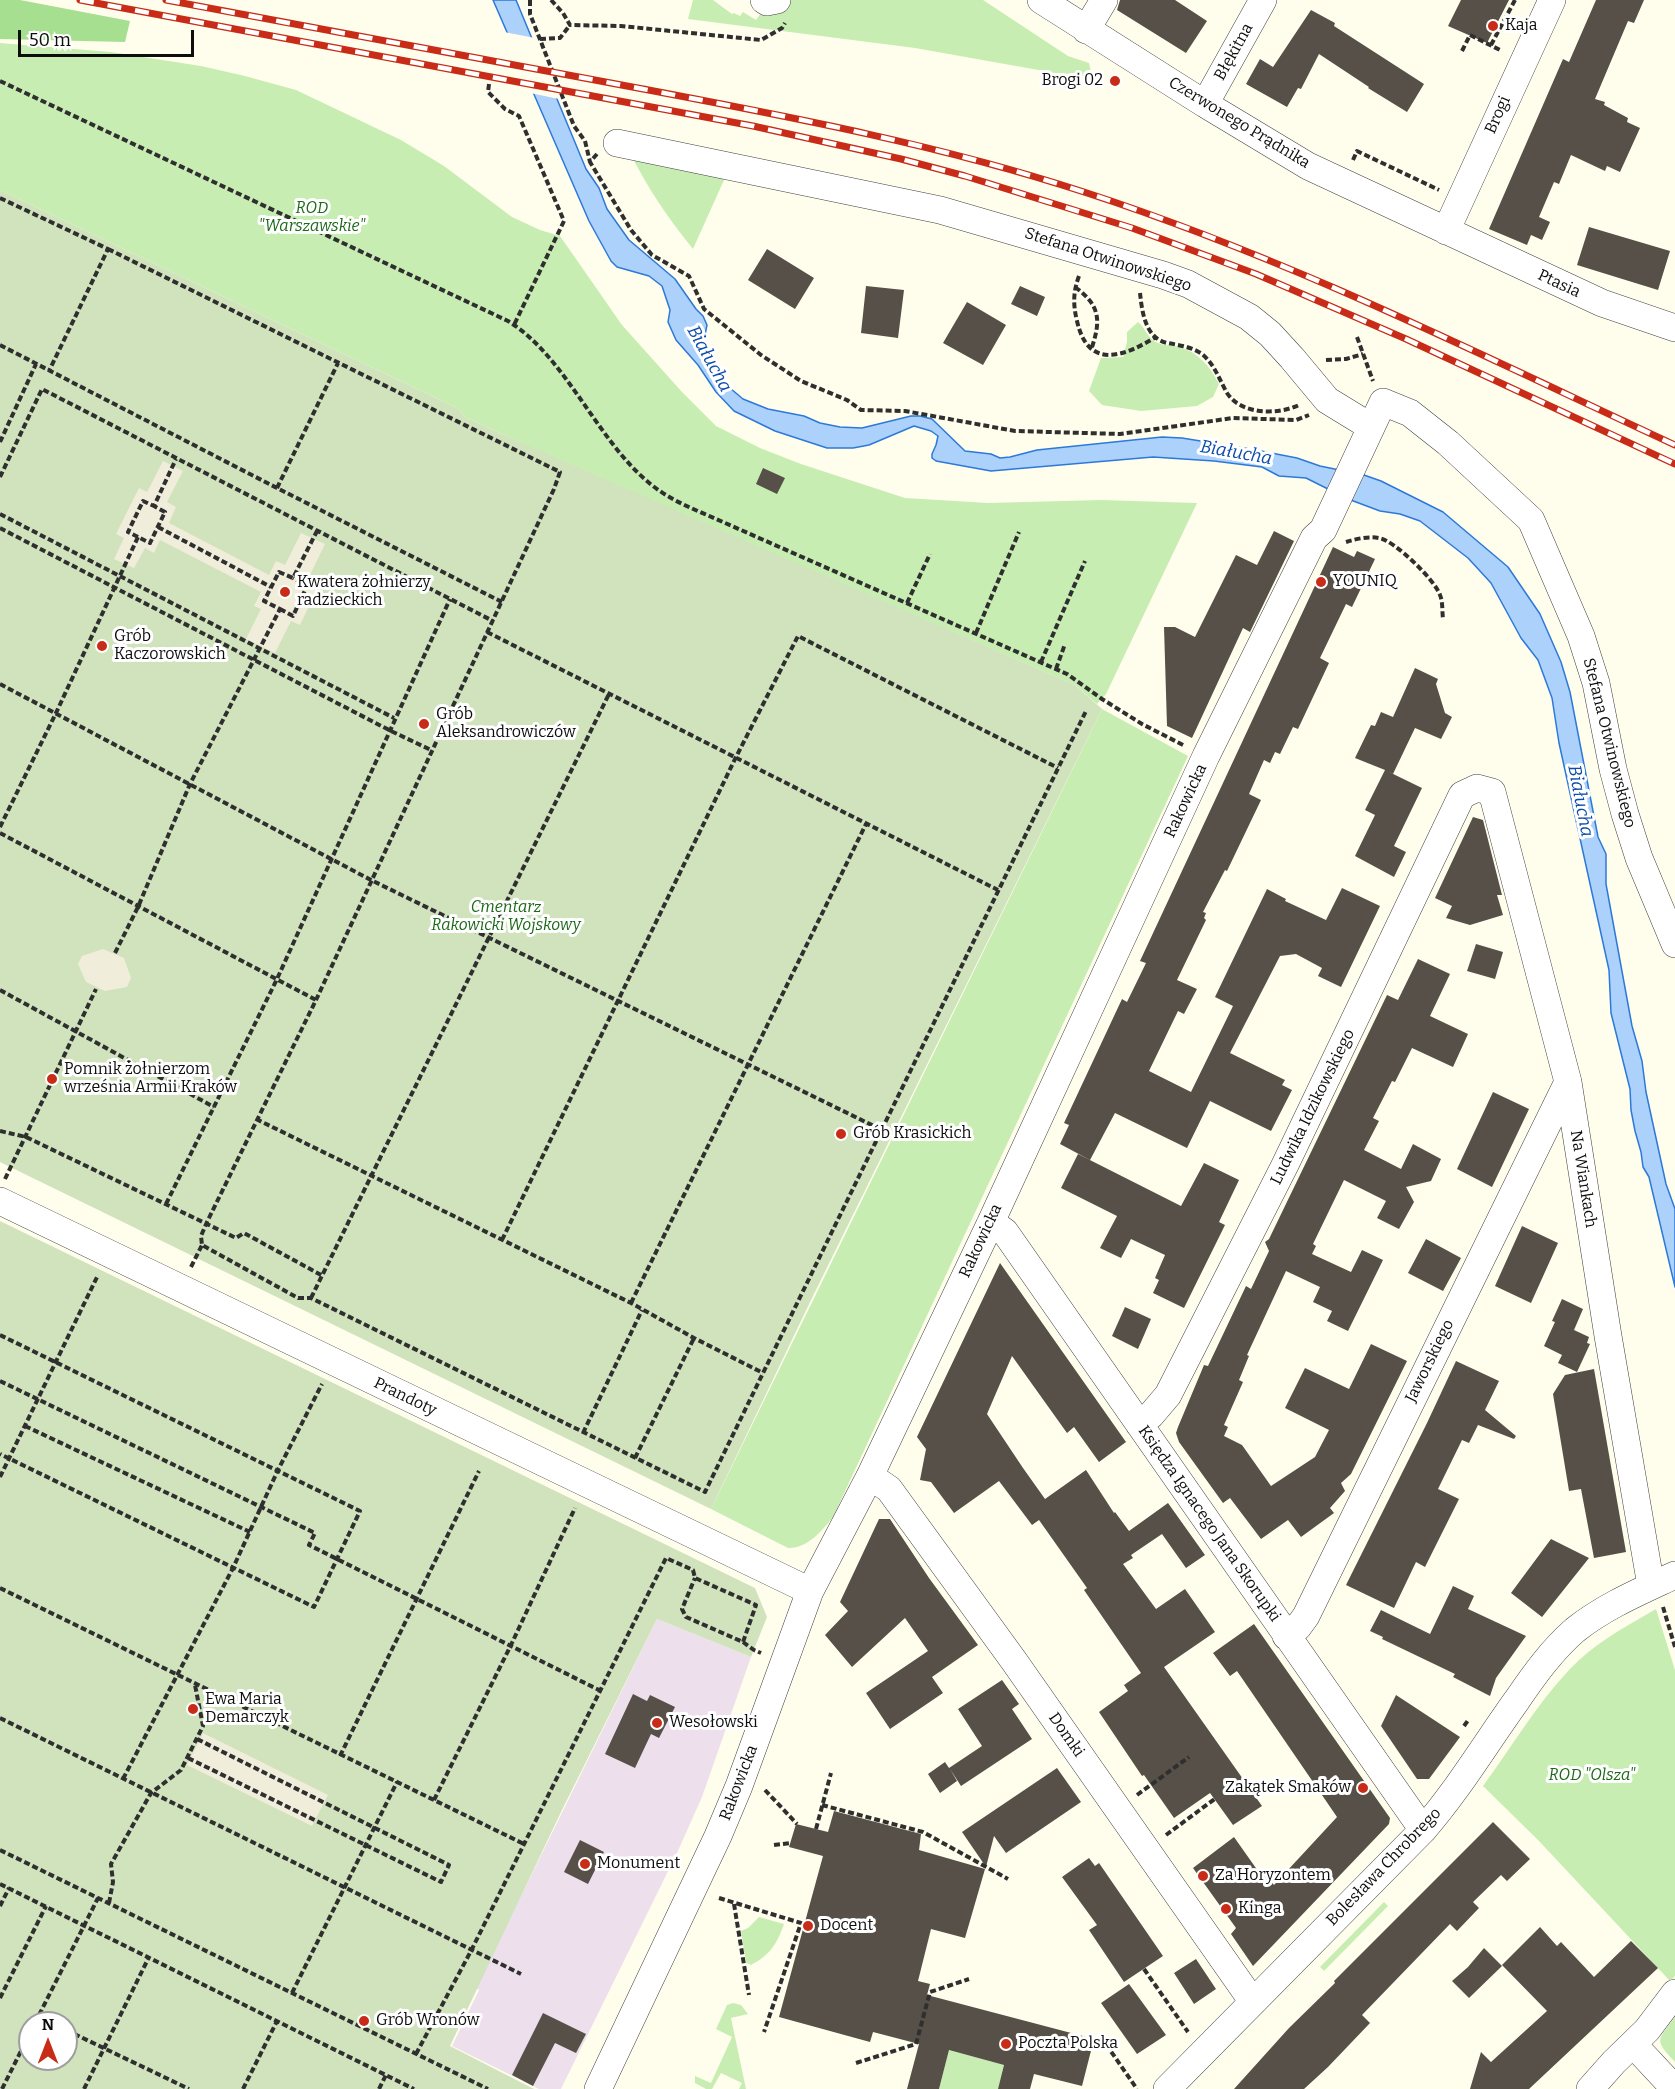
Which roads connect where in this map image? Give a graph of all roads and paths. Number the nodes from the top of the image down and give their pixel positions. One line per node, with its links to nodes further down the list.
1 (530, 0): 12 (path)
2 (551, 0): 10 (path)
3 (764, 0): 9 (street)
4 (1041, 0): 11 (street, Czerwonego Prądnika)
5 (1104, 0): 11 (street)
6 (1263, 0): 16 (street, Błękitna)
7 (1515, 0): 13 (path)
8 (1552, 0): 22 (street, Brogi)
9 (782, 9): 10 (path)
10 (570, 25): 12 (path)
11 (1086, 30): 16 (street, Czerwonego Prądnika)
12 (540, 39): 18 (path)
13 (1462, 51)
14 (0, 81): 27 (path)
15 (489, 84): 27 (path)
16 (1205, 104): 22 (street, Czerwonego Prądnika)
17 (617, 143): 18 (path); 24 (street, Stefana Otwinowskiego)
18 (590, 162): 36 (path)
19 (1348, 169): 20 (path)
20 (1442, 191)
21 (0, 198): 23 (path)
22 (1446, 231): 28 (street, Ptasia)
23 (108, 249): 33 (path); 35 (path)
24 (1089, 253): 25 (street, Stefana Otwinowskiego); 26 (path)
25 (1142, 268): 29 (path); 36 (street, Stefana Otwinowskiego)
26 (1075, 287): 32 (path); 32 (path)
27 (514, 325): 46 (path)
28 (1675, 328)
29 (1156, 337): 32 (path); 36 (path)
30 (1358, 337): 37 (path)
31 (0, 345): 34 (path)
32 (1091, 350)
33 (338, 363): 42 (path); 68 (path)
34 (36, 364): 35 (path); 39 (path)
35 (49, 370): 42 (path)
36 (1328, 400): 38 (street, Stefana Otwinowskiego)
37 (1383, 402): 38 (street, Rakowicka); 102 (street, Stefana Otwinowskiego)
38 (1368, 433): 52 (street, Rakowicka)
39 (0, 442)
40 (176, 459): 41 (path); 43 (path); 49 (path)
41 (0, 477)
42 (276, 488): 68 (path)
43 (154, 506): 47 (path); 53 (path)
44 (710, 510): 46 (path)
45 (0, 514): 61 (path)
46 (707, 515): 54 (path)
47 (158, 527): 53 (path); 66 (path)
48 (0, 528): 65 (path)
49 (317, 531): 62 (path); 67 (path)
50 (759, 531): 54 (path)
51 (1019, 532): 74 (path)
52 (1333, 536): 71 (path); 121 (street, Rakowicka)
53 (138, 537): 61 (path)
54 (757, 537): 56 (path)
55 (788, 544): 56 (path)
56 (786, 550): 60 (path)
57 (930, 554): 69 (path)
58 (828, 561): 60 (path)
59 (1085, 561): 78 (path)
60 (825, 567): 64 (path)
61 (119, 577): 65 (path); 76 (path)
62 (292, 578): 66 (path); 70 (path)
63 (870, 579): 64 (path)
64 (867, 586): 69 (path)
65 (114, 587): 77 (path); 85 (path)
66 (272, 587): 70 (path)
67 (450, 599): 72 (path); 86 (path)
68 (502, 602): 72 (path)
69 (907, 603): 74 (path)
70 (279, 609): 76 (path)
71 (1443, 619)
72 (493, 621): 73 (path)
73 (488, 632): 83 (path); 89 (path)
74 (976, 633): 78 (path)
75 (1065, 644): 79 (path)
76 (259, 649): 77 (path); 86 (path)
77 (254, 660): 87 (path); 92 (path)
78 (1041, 662): 79 (path)
79 (1056, 669): 81 (path)
80 (1085, 677): 81 (path)
81 (1080, 682): 88 (path)
82 (0, 684): 85 (path)
83 (609, 694): 90 (path); 101 (path)
84 (1086, 711): 91 (path)
85 (56, 713): 92 (path); 95 (path)
86 (394, 718): 87 (path)
87 (391, 731): 89 (path); 97 (path)
88 (1188, 747)
89 (432, 750): 98 (path)
90 (735, 759): 91 (path); 94 (path); 108 (path)
91 (1058, 768): 99 (path)
92 (190, 784): 97 (path); 100 (path)
93 (1477, 788): 111 (street, Na Wiankach); 137 (street, Ludwika Idzikowskiego)
94 (866, 824): 99 (path); 110 (path)
95 (0, 827)
96 (0, 833): 100 (path)
97 (333, 859): 98 (path); 104 (path)
98 (371, 880): 101 (path); 107 (path)
99 (998, 890): 114 (path)
100 (138, 907): 103 (path); 104 (path)
101 (490, 938): 108 (path); 117 (path)
102 (1675, 944)
103 (115, 953)
104 (277, 979): 107 (path); 112 (path)
105 (96, 989): 109 (path)
106 (0, 990): 109 (path)
107 (316, 999): 113 (path)
108 (618, 1000): 110 (path); 122 (path)
109 (75, 1031): 112 (path); 116 (path)
110 (748, 1064): 114 (path); 128 (path)
111 (1568, 1082): 153 (street, Na Wiankach); 157 (street, Jaworskiego)
112 (214, 1107): 119 (path)
113 (256, 1119): 117 (path); 120 (path)
114 (882, 1130): 133 (path)
115 (0, 1131): 116 (path)
116 (26, 1137): 118 (path); 119 (path)
117 (373, 1176): 122 (path); 126 (path)
118 (2, 1190): 155 (street, Prandoty)
119 (166, 1204): 120 (path)
120 (207, 1222): 123 (path); 126 (path)
121 (991, 1222): 137 (street, Księdza Ignacego Jana Skorupki); 145 (street, Rakowicka)
122 (502, 1240): 128 (path)
123 (202, 1245): 124 (path); 127 (path)
124 (190, 1267)
125 (101, 1269): 132 (path)
126 (323, 1276): 127 (path)
127 (311, 1298): 139 (path)
128 (631, 1303): 129 (path)
129 (642, 1310): 131 (path); 139 (path)
130 (0, 1335): 132 (path)
131 (694, 1338): 133 (path); 141 (path)
132 (56, 1363): 136 (path); 143 (path)
133 (763, 1373): 141 (path)
134 (325, 1378): 143 (path)
135 (0, 1380): 136 (path)
136 (38, 1399): 138 (path); 147 (path)
137 (1139, 1424): 157 (street, Księdza Ignacego Jana Skorupki)
138 (25, 1426): 142 (path); 149 (path)
139 (584, 1433): 141 (path)
140 (0, 1454): 142 (path)
141 (635, 1458)
142 (9, 1459): 146 (path); 151 (path)
143 (278, 1470): 147 (path); 150 (path)
144 (479, 1471): 156 (path)
145 (870, 1476): 155 (street, Rakowicka); 211 (street, Domki)
146 (0, 1477)
147 (261, 1507): 149 (path); 150 (path)
148 (575, 1508): 159 (path)
149 (250, 1532): 151 (path)
150 (337, 1558): 151 (path); 156 (path)
151 (233, 1568): 162 (path)
152 (695, 1578): 158 (path); 158 (path); 164 (path)
153 (1664, 1580): 160 (path); 184 (street, Bolesława Chrobrego)
154 (0, 1588): 162 (path)
155 (810, 1591): 231 (street, Rakowicka)
156 (417, 1598): 159 (path); 169 (path)
157 (1286, 1636): 184 (street, Księdza Ignacego Jana Skorupki)
158 (743, 1642): 161 (path)
159 (510, 1645): 164 (path); 179 (path)
160 (1675, 1647)
161 (761, 1653)
162 (177, 1677): 163 (path); 173 (path)
163 (195, 1684): 168 (path); 169 (path)
164 (601, 1691): 188 (path)
165 (0, 1718): 173 (path)
166 (1469, 1719): 167 (path)
167 (1464, 1726)
168 (197, 1739): 171 (path); 182 (path)
169 (340, 1756): 174 (path)
170 (1190, 1757): 177 (path)
171 (188, 1758): 176 (path); 187 (path)
172 (831, 1773): 180 (path)
173 (123, 1779): 176 (path)
174 (397, 1782): 179 (path); 182 (path)
175 (765, 1790): 181 (path)
176 (151, 1793): 193 (path); 197 (path)
177 (1134, 1798)
178 (1216, 1798): 185 (path)
179 (434, 1800): 188 (path)
180 (822, 1806): 183 (path); 191 (path)
181 (797, 1824)
182 (374, 1828): 187 (path); 187 (path)
183 (816, 1829)
184 (1423, 1830): 211 (street, Bolesława Chrobrego)
185 (1162, 1838)
186 (791, 1843): 189 (path)
187 (366, 1844): 193 (path)
188 (524, 1844): 202 (path)
189 (774, 1845)
190 (0, 1850): 195 (path)
191 (1008, 1879)
192 (0, 1884): 194 (path)
193 (345, 1887): 202 (path); 207 (path)
194 (9, 1888): 199 (path); 200 (path)
195 (98, 1898): 197 (path); 201 (path)
196 (719, 1898): 198 (path)
197 (109, 1903): 207 (path)
198 (734, 1905): 209 (path); 214 (path)
199 (0, 1906)
200 (45, 1906): 201 (path); 210 (path)
201 (84, 1926): 203 (path); 212 (path)
202 (472, 1949): 205 (path); 220 (path)
203 (149, 1958): 213 (path); 219 (path)
204 (1144, 1969): 216 (path)
205 (520, 1974)
206 (969, 1978): 222 (path)
207 (292, 1993): 220 (path)
208 (1675, 1993): 218 (street)
209 (749, 1995)
210 (0, 1998)
211 (1253, 2002): 233 (street, Bolesława Chrobrego)
212 (41, 2011)
213 (277, 2021): 223 (path); 227 (path)
214 (764, 2032)
215 (78, 2035): 219 (path)
216 (1191, 2036)
217 (1101, 2037): 232 (path)
218 (1633, 2044): 234 (street); 235 (street)
219 (104, 2047): 225 (path); 226 (path)
220 (416, 2054): 230 (path)
221 (18, 2057): 224 (path)
222 (856, 2064)
223 (386, 2075): 228 (path); 229 (path)
224 (2, 2089)
225 (84, 2089)
226 (189, 2089)
227 (243, 2089)
228 (379, 2089)
229 (414, 2089)
230 (488, 2089)
231 (598, 2089)
232 (1137, 2089)
233 (1167, 2089)
234 (1590, 2089)
235 (1675, 2089)

